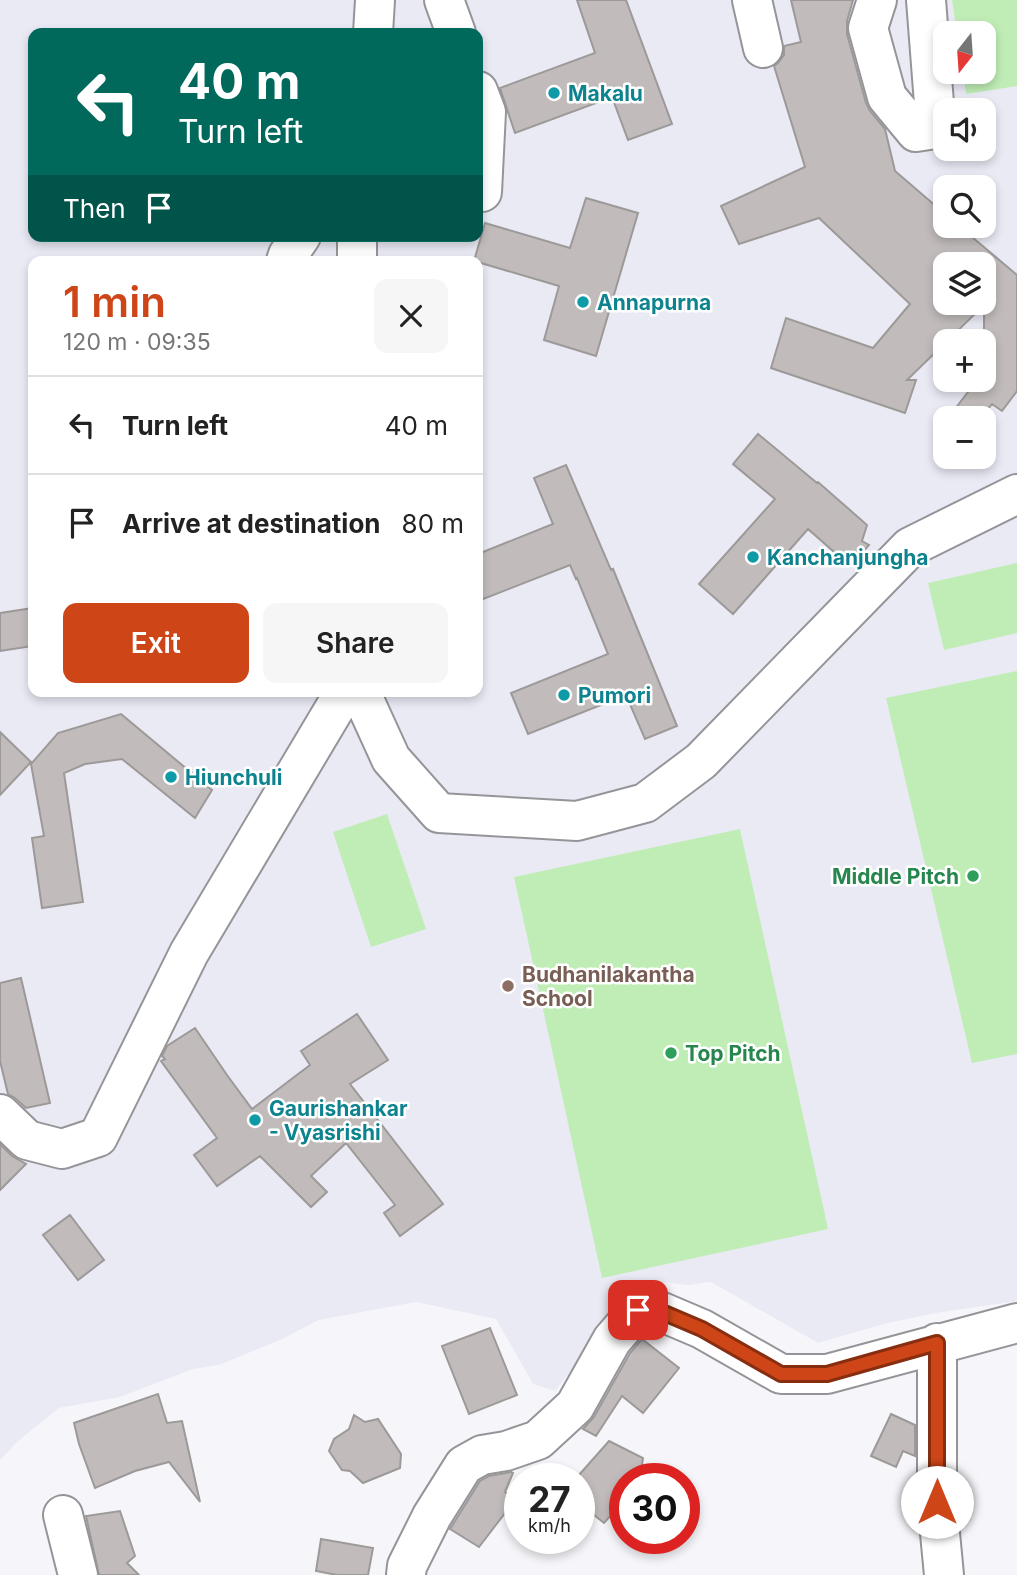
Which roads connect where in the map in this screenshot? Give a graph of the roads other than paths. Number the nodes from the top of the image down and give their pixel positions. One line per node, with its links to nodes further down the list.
1 (375, 0): 6 (street)
2 (443, 0): 7 (street)
3 (752, 0): 8 (street)
4 (877, 0): 5 (street)
5 (926, 0)
6 (373, 28)
7 (454, 28)
8 (763, 48)
9 (483, 104): 10 (street)
10 (483, 172)
11 (1017, 494): 13 (street)
12 (341, 697): 14 (street)
13 (363, 697)
14 (0, 1114)
15 (1017, 1323): 16 (street)
16 (937, 1343): 19 (street); 20 (street)
17 (63, 1516): 18 (street)
18 (78, 1575)
19 (406, 1575)
20 (944, 1575)

